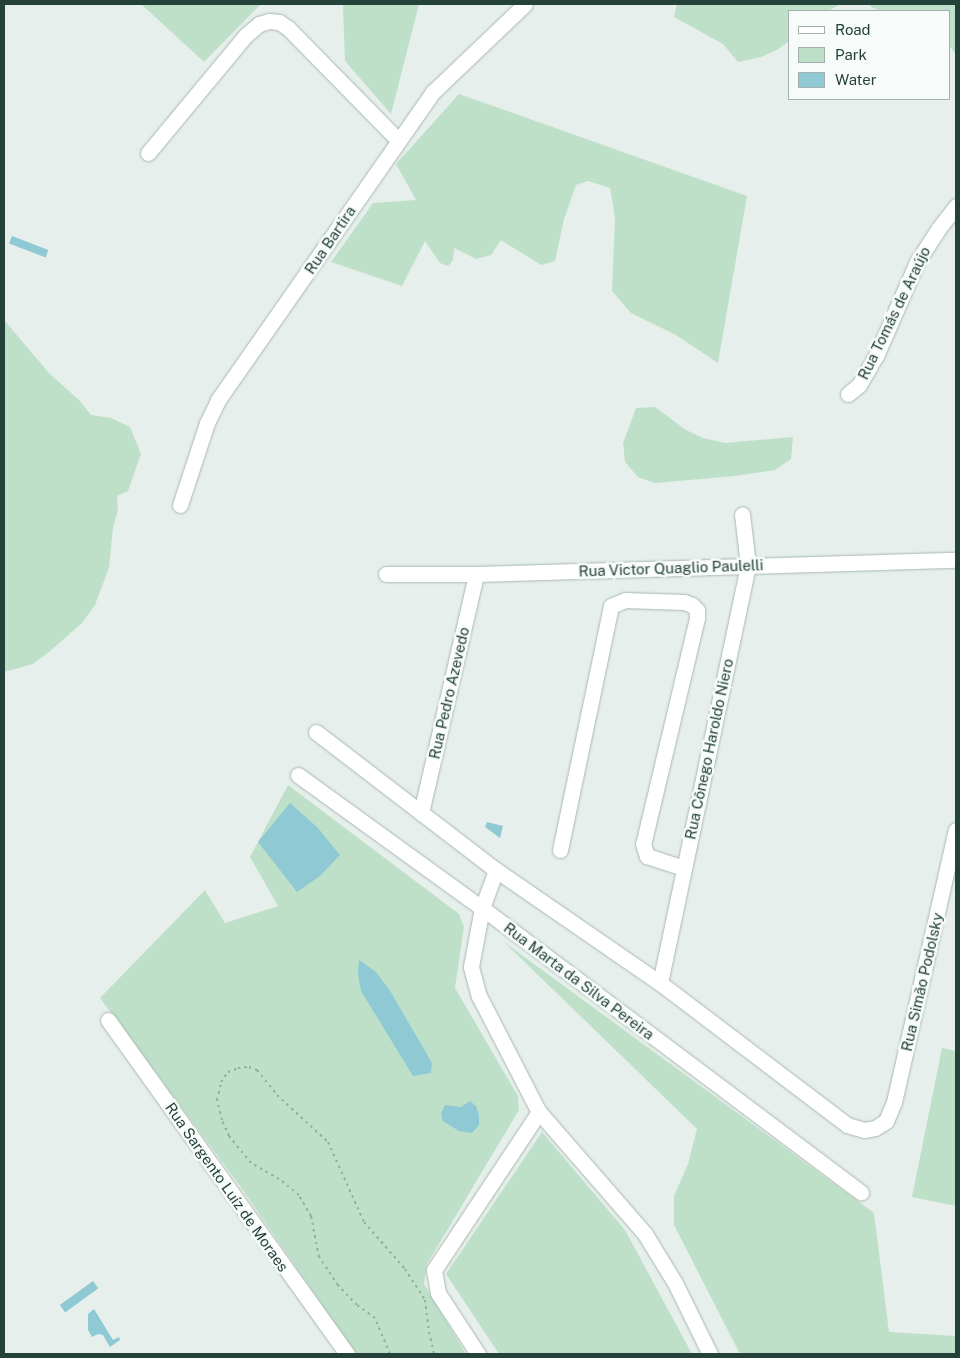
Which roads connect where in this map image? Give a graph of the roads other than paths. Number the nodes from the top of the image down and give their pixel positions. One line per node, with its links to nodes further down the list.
1 (525, 4): 2 (street, Rua Bartira)
2 (399, 141): 3 (street); 6 (street, Rua Bartira)
3 (148, 153)
4 (956, 206): 5 (street, Rua Tomás de Araújo)
5 (848, 394)
6 (180, 505)
7 (742, 514): 9 (street, Rua Cônego Haroldo Niero)
8 (956, 560): 9 (street, Rua Victor Quaglio Paulelli)
9 (748, 565): 11 (street, Rua Victor Quaglio Paulelli); 17 (street, Rua Cônego Haroldo Niero)
10 (386, 574): 11 (street, Rua Victor Quaglio Paulelli)
11 (476, 574): 14 (street, Rua Pedro Azevedo)
12 (316, 732): 14 (street)
13 (298, 775): 19 (street, Rua Marta da Silva Pereira)
14 (421, 813): 18 (street)
15 (956, 830): 20 (street, Rua Simão Podolsky)
16 (560, 850): 17 (street)
17 (684, 868): 20 (street, Rua Cônego Haroldo Niero)
18 (496, 870): 19 (street); 20 (street)
19 (482, 908): 22 (street); 23 (street, Rua Marta da Silva Pereira)
20 (660, 983)
21 (108, 1020): 24 (street, Rua Sargento Luíz de Moraes)
22 (539, 1112): 25 (street); 26 (street)
23 (859, 1192)
24 (347, 1354)
25 (478, 1354)
26 (710, 1354)

